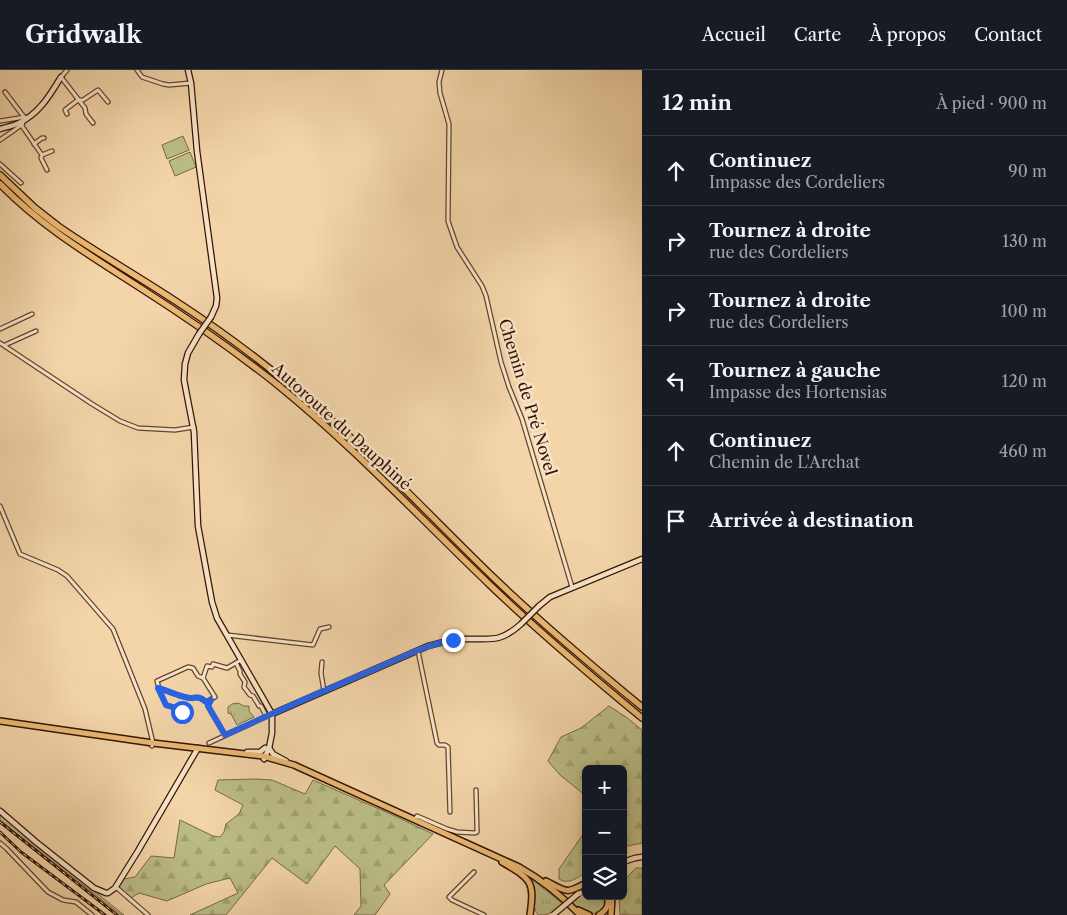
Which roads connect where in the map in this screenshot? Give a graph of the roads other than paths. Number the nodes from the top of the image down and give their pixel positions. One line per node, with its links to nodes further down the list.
1 (67, 70): 5 (street)
2 (136, 70): 6 (street)
3 (188, 70): 6 (street)
4 (442, 70): 33 (street, Chemin de Pré Novel)
5 (60, 79): 8 (street); 11 (street)
6 (191, 84): 30 (street, bridge)
7 (6, 92): 11 (street)
8 (78, 100): 9 (street); 10 (street); 13 (street)
9 (108, 102)
10 (67, 114)
11 (24, 119): 12 (street); 14 (street); 16 (street); 17 (street)
12 (0, 121)
13 (94, 123)
14 (0, 129)
15 (44, 138): 17 (street)
16 (0, 140)
17 (34, 144): 19 (street)
18 (52, 151): 19 (street)
19 (42, 156): 21 (street)
20 (0, 164): 23 (street)
21 (47, 170)
22 (0, 175): 44 (highway, Autoroute du Dauphiné)
23 (21, 183)
24 (0, 184): 48 (highway, Autoroute du Dauphiné)
25 (32, 314): 26 (street)
26 (0, 329)
27 (36, 331): 29 (street)
28 (0, 343): 29 (street)
29 (4, 346): 30 (street)
30 (194, 427): 35 (street)
31 (0, 506): 52 (street)
32 (642, 559): 33 (street)
33 (572, 587): 36 (street, bridge)
34 (329, 627): 35 (street)
35 (226, 635): 37 (street)
36 (418, 651): 42 (street); 58 (street)
37 (241, 660): 39 (street); 46 (street)
38 (322, 662): 42 (street)
39 (236, 663): 40 (street); 47 (street)
40 (203, 678): 41 (street); 43 (street)
41 (158, 688): 43 (street); 45 (street)
42 (324, 691): 46 (street)
43 (211, 700): 50 (street)
44 (642, 707)
45 (179, 709)
46 (272, 714): 47 (street); 54 (street)
47 (266, 716): 50 (street)
48 (642, 718)
49 (0, 722): 52 (main road)
50 (225, 735): 51 (street)
51 (209, 743)
52 (152, 744): 53 (main road)
53 (197, 750): 54 (main road); 54 (main road); 68 (street)
54 (266, 753): 55 (main road); 55 (street); 59 (main road)
55 (294, 765): 60 (main road)
56 (476, 790): 60 (street)
57 (0, 811): 68 (street)
58 (450, 812)
59 (405, 818): 60 (street); 63 (main road)
60 (416, 819): 63 (main road)
61 (0, 843): 73 (street)
62 (642, 857): 64 (street)
63 (503, 861): 66 (main road); 76 (main road); 78 (main road)
64 (627, 861)
65 (474, 872): 75 (street)
66 (531, 874): 67 (main road); 70 (main road)
67 (582, 885)
68 (114, 888): 74 (street)
69 (582, 891): 77 (street, bridge)
70 (559, 894): 79 (main road); 80 (main road)
71 (608, 900): 81 (main road)
72 (612, 900): 82 (main road)
73 (92, 915)
74 (148, 915)
75 (484, 915)
76 (530, 915)
77 (553, 915)
78 (576, 915)
79 (580, 915)
80 (589, 915)
81 (599, 915)
82 (611, 915)

